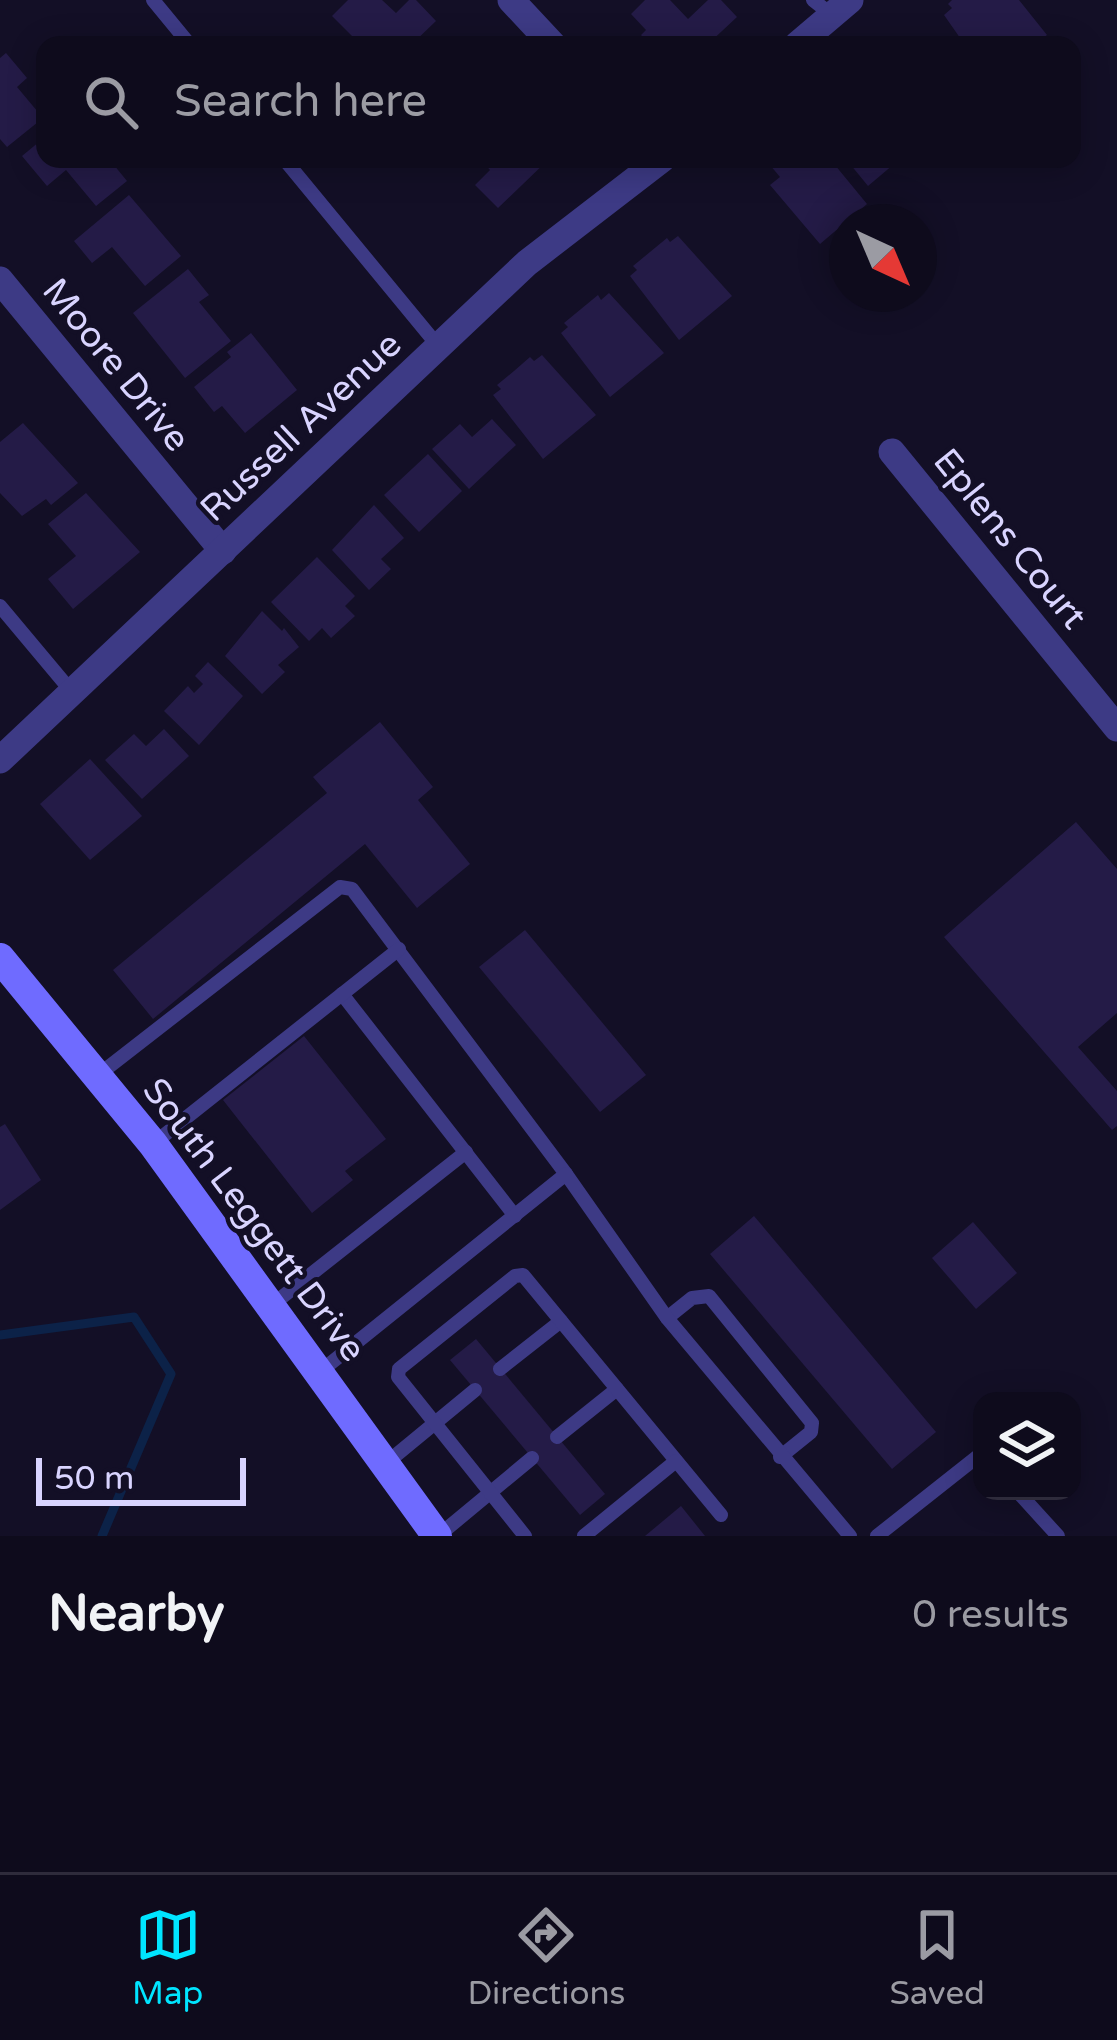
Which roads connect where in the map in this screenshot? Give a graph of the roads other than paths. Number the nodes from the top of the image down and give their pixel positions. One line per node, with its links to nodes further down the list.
1 (153, 0): 4 (lane)
2 (511, 0): 5 (street)
3 (832, 5): 6 (street)
4 (183, 36)
5 (545, 36)
6 (805, 36)
7 (291, 168): 10 (lane)
8 (650, 168): 10 (street, Russell Avenue)
9 (0, 280): 12 (street, Moore Drive)
10 (439, 347): 12 (street, Russell Avenue)
11 (892, 452): 15 (street, Eplens Court)
12 (223, 551): 14 (street, Russell Avenue)
13 (0, 606): 14 (lane)
14 (72, 692): 16 (street, Russell Avenue)
15 (1117, 728)
16 (0, 760)
17 (399, 950): 19 (lane); 20 (lane); 23 (lane)
18 (0, 958): 20 (street, South Leggett Drive)
19 (342, 994): 21 (lane); 22 (lane)
20 (97, 1076): 21 (street, South Leggett Drive)
21 (153, 1144): 25 (street, South Leggett Drive)
22 (466, 1152): 24 (lane); 25 (lane)
23 (566, 1174): 24 (lane); 26 (lane)
24 (515, 1216): 29 (lane)
25 (272, 1305): 29 (street, South Leggett Drive)
26 (667, 1318): 34 (lane); 34 (lane)
27 (561, 1321): 28 (lane); 30 (lane); 32 (lane)
28 (500, 1369)
29 (321, 1371): 38 (street, South Leggett Drive)
30 (617, 1389): 33 (lane); 37 (lane)
31 (475, 1390): 32 (lane)
32 (436, 1424): 38 (lane); 39 (lane)
33 (557, 1437)
34 (780, 1457): 46 (lane)
35 (532, 1458): 39 (lane)
36 (973, 1460): 47 (lane)
37 (676, 1461): 41 (lane); 45 (lane)
38 (384, 1465): 43 (street, South Leggett Drive)
39 (490, 1492): 43 (lane); 44 (lane)
40 (1024, 1500): 42 (lane)
41 (721, 1515)
42 (1050, 1533)
43 (438, 1536)
44 (525, 1536)
45 (584, 1536)
46 (850, 1536)
47 (877, 1536)

